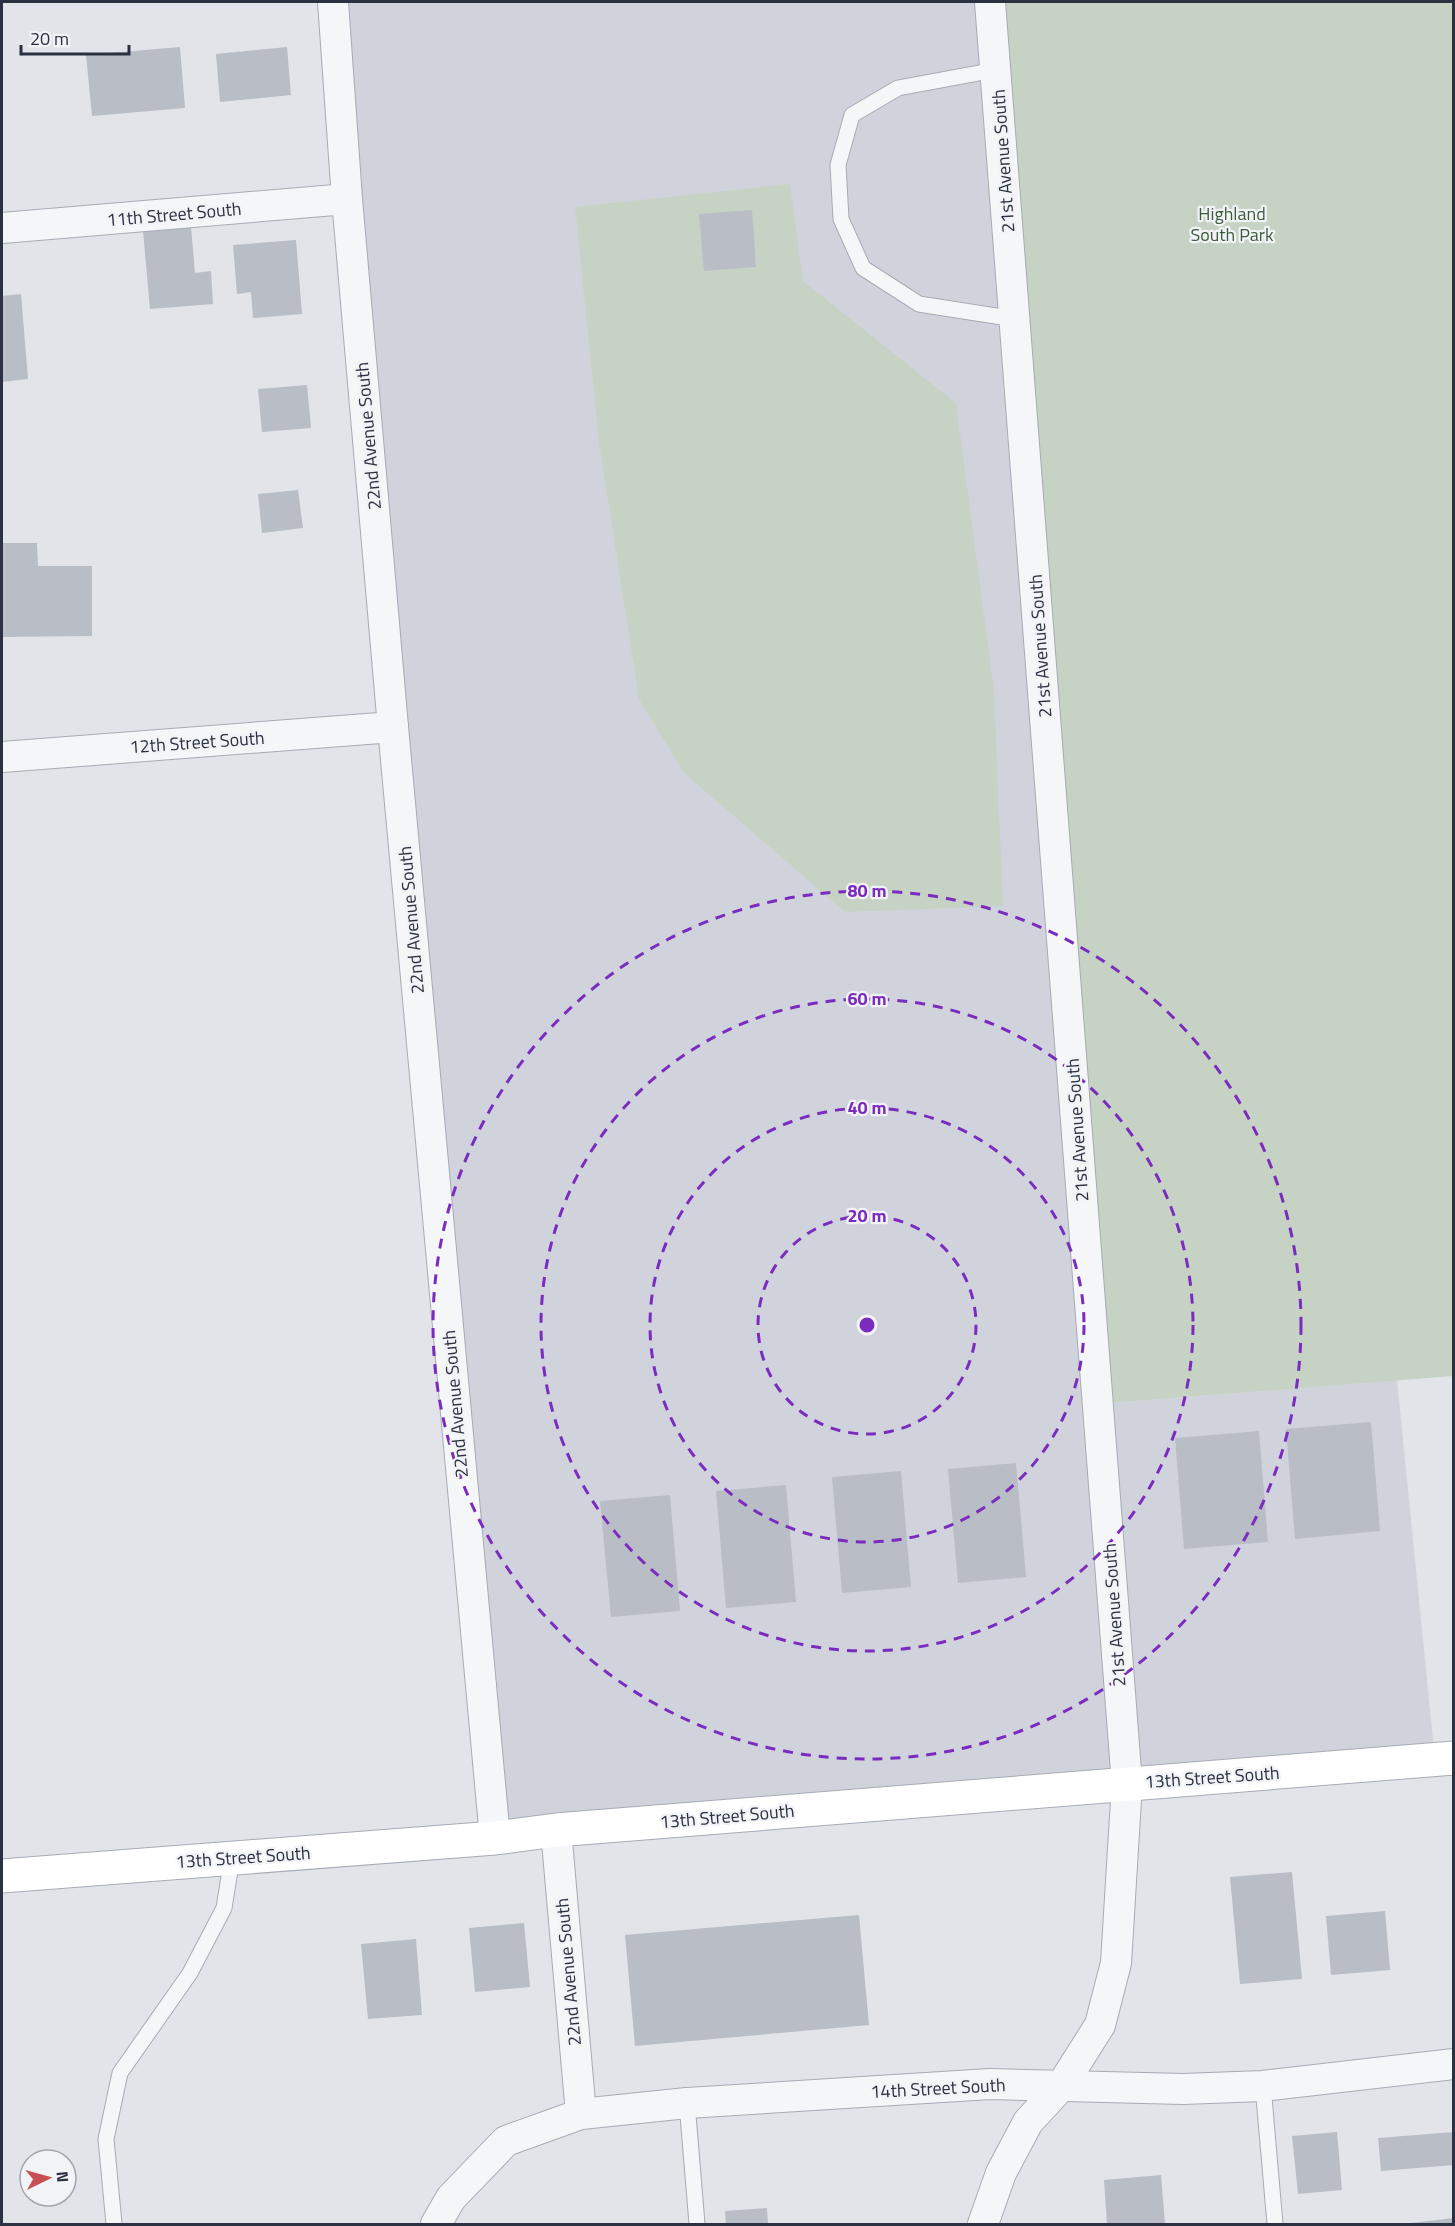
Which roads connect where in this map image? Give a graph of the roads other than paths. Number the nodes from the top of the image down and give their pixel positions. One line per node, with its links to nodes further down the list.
1 (333, 2): 4 (street, 22nd Avenue South)
2 (990, 2): 3 (street, 21st Avenue South)
3 (995, 70): 6 (street, 21st Avenue South); 6 (lane)
4 (347, 199): 5 (street, 11th Street South); 7 (street, 22nd Avenue South)
5 (2, 228)
6 (1015, 319): 10 (street, 21st Avenue South)
7 (393, 727): 8 (street, 12th Street South); 12 (street, 22nd Avenue South)
8 (2, 756)
9 (1454, 1758): 10 (street, 13th Street South)
10 (1127, 1784): 11 (street, 13th Street South); 16 (street, 21st Avenue South)
11 (556, 1830): 12 (street, 13th Street South); 19 (street, 22nd Avenue South)
12 (495, 1838): 13 (street, 13th Street South)
13 (232, 1858): 14 (street, 13th Street South); 20 (lane)
14 (2, 1876)
15 (1454, 2064): 17 (street, 14th Street South)
16 (1062, 2085): 17 (street, 14th Street South); 18 (street, 14th Street South); 23 (street, 21st Avenue South)
17 (1263, 2086): 24 (lane)
18 (687, 2103): 19 (street, 14th Street South); 22 (lane)
19 (581, 2114): 21 (street, 14th Street South)
20 (114, 2224)
21 (436, 2224)
22 (698, 2224)
23 (983, 2224)
24 (1275, 2224)

